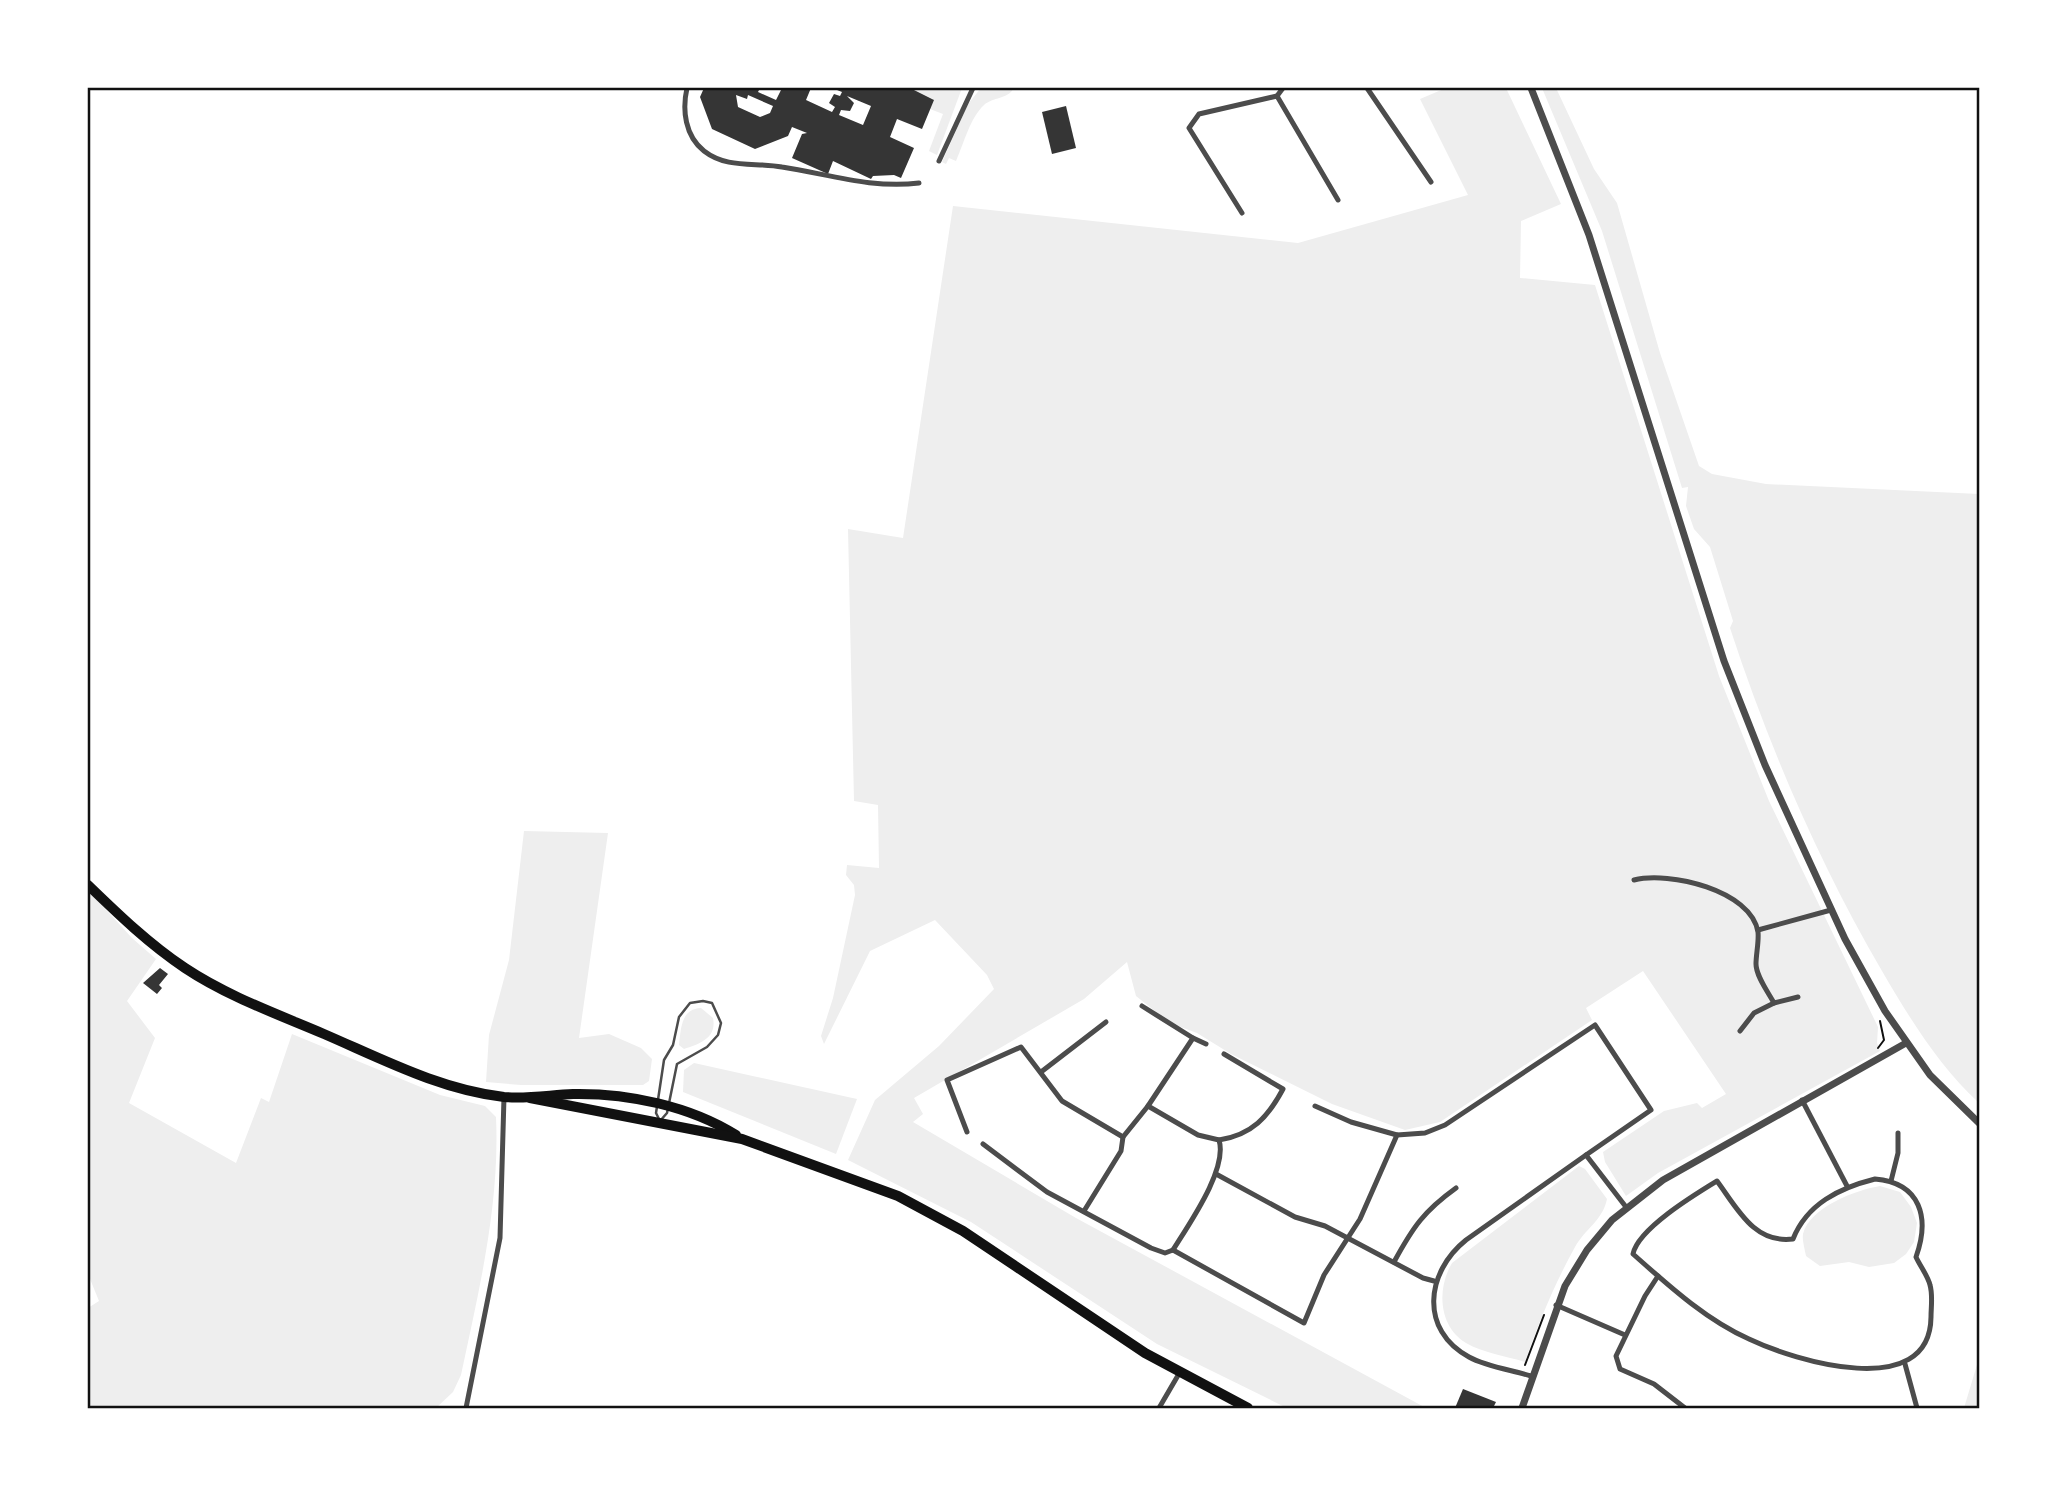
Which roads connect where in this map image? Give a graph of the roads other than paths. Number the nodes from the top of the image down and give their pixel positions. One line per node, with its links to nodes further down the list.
1 (687, 88): 9 (street)
2 (973, 88): 7 (street)
3 (1283, 88): 6 (street)
4 (1367, 88): 8 (street)
5 (1531, 88): 16 (street)
6 (1277, 96): 10 (street); 11 (street)
7 (939, 161)
8 (1432, 182)
9 (919, 183)
10 (1338, 200)
11 (1242, 213)
12 (1643, 877): 13 (street); 15 (street); 17 (street)
13 (1634, 880)
14 (88, 885): 28 (highway)
15 (1643, 886)
16 (1831, 910): 17 (street); 24 (street)
17 (1758, 930): 19 (street)
18 (1798, 997): 19 (street)
19 (1774, 1003): 22 (street)
20 (1142, 1006): 23 (street)
21 (1107, 1022): 27 (street)
22 (1740, 1031)
23 (1193, 1038): 25 (street); 32 (street)
24 (1906, 1043): 30 (street); 36 (street)
25 (1206, 1044)
26 (1224, 1054): 42 (street)
27 (1041, 1072): 37 (street); 40 (street)
28 (504, 1097): 29 (highway); 61 (street)
29 (530, 1098): 31 (highway); 35 (highway)
30 (1802, 1100): 47 (street); 49 (street)
31 (657, 1104): 34 (highway); 34 (lane); 35 (lane)
32 (1148, 1106): 40 (street); 42 (street)
33 (1315, 1106): 39 (street)
34 (668, 1107): 35 (lane); 41 (highway)
35 (660, 1121): 41 (highway)
36 (1979, 1124)
37 (967, 1132)
38 (1898, 1133): 46 (street)
39 (1397, 1135): 44 (street); 51 (street)
40 (1123, 1137): 50 (street)
41 (742, 1139): 59 (highway)
42 (1219, 1140): 45 (street)
43 (983, 1144): 50 (street)
44 (1586, 1155): 49 (street); 55 (street)
45 (1216, 1174): 51 (street); 52 (street)
46 (1891, 1181): 47 (street); 58 (street)
47 (1847, 1186): 54 (street)
48 (1457, 1188): 53 (street)
49 (1626, 1207): 56 (street)
50 (1084, 1211): 52 (street)
51 (1348, 1238): 52 (street); 53 (street)
52 (1173, 1250)
53 (1394, 1262): 55 (street)
54 (1658, 1276): 57 (street); 58 (street)
55 (1434, 1281): 60 (street)
56 (1556, 1305): 57 (street); 60 (street)
57 (1625, 1335): 65 (street)
58 (1905, 1364): 66 (street)
59 (1180, 1372): 62 (street); 63 (highway)
60 (1531, 1376): 64 (street)
61 (466, 1409)
62 (1159, 1409)
63 (1248, 1409)
64 (1522, 1409)
65 (1685, 1409)
66 (1917, 1409)

